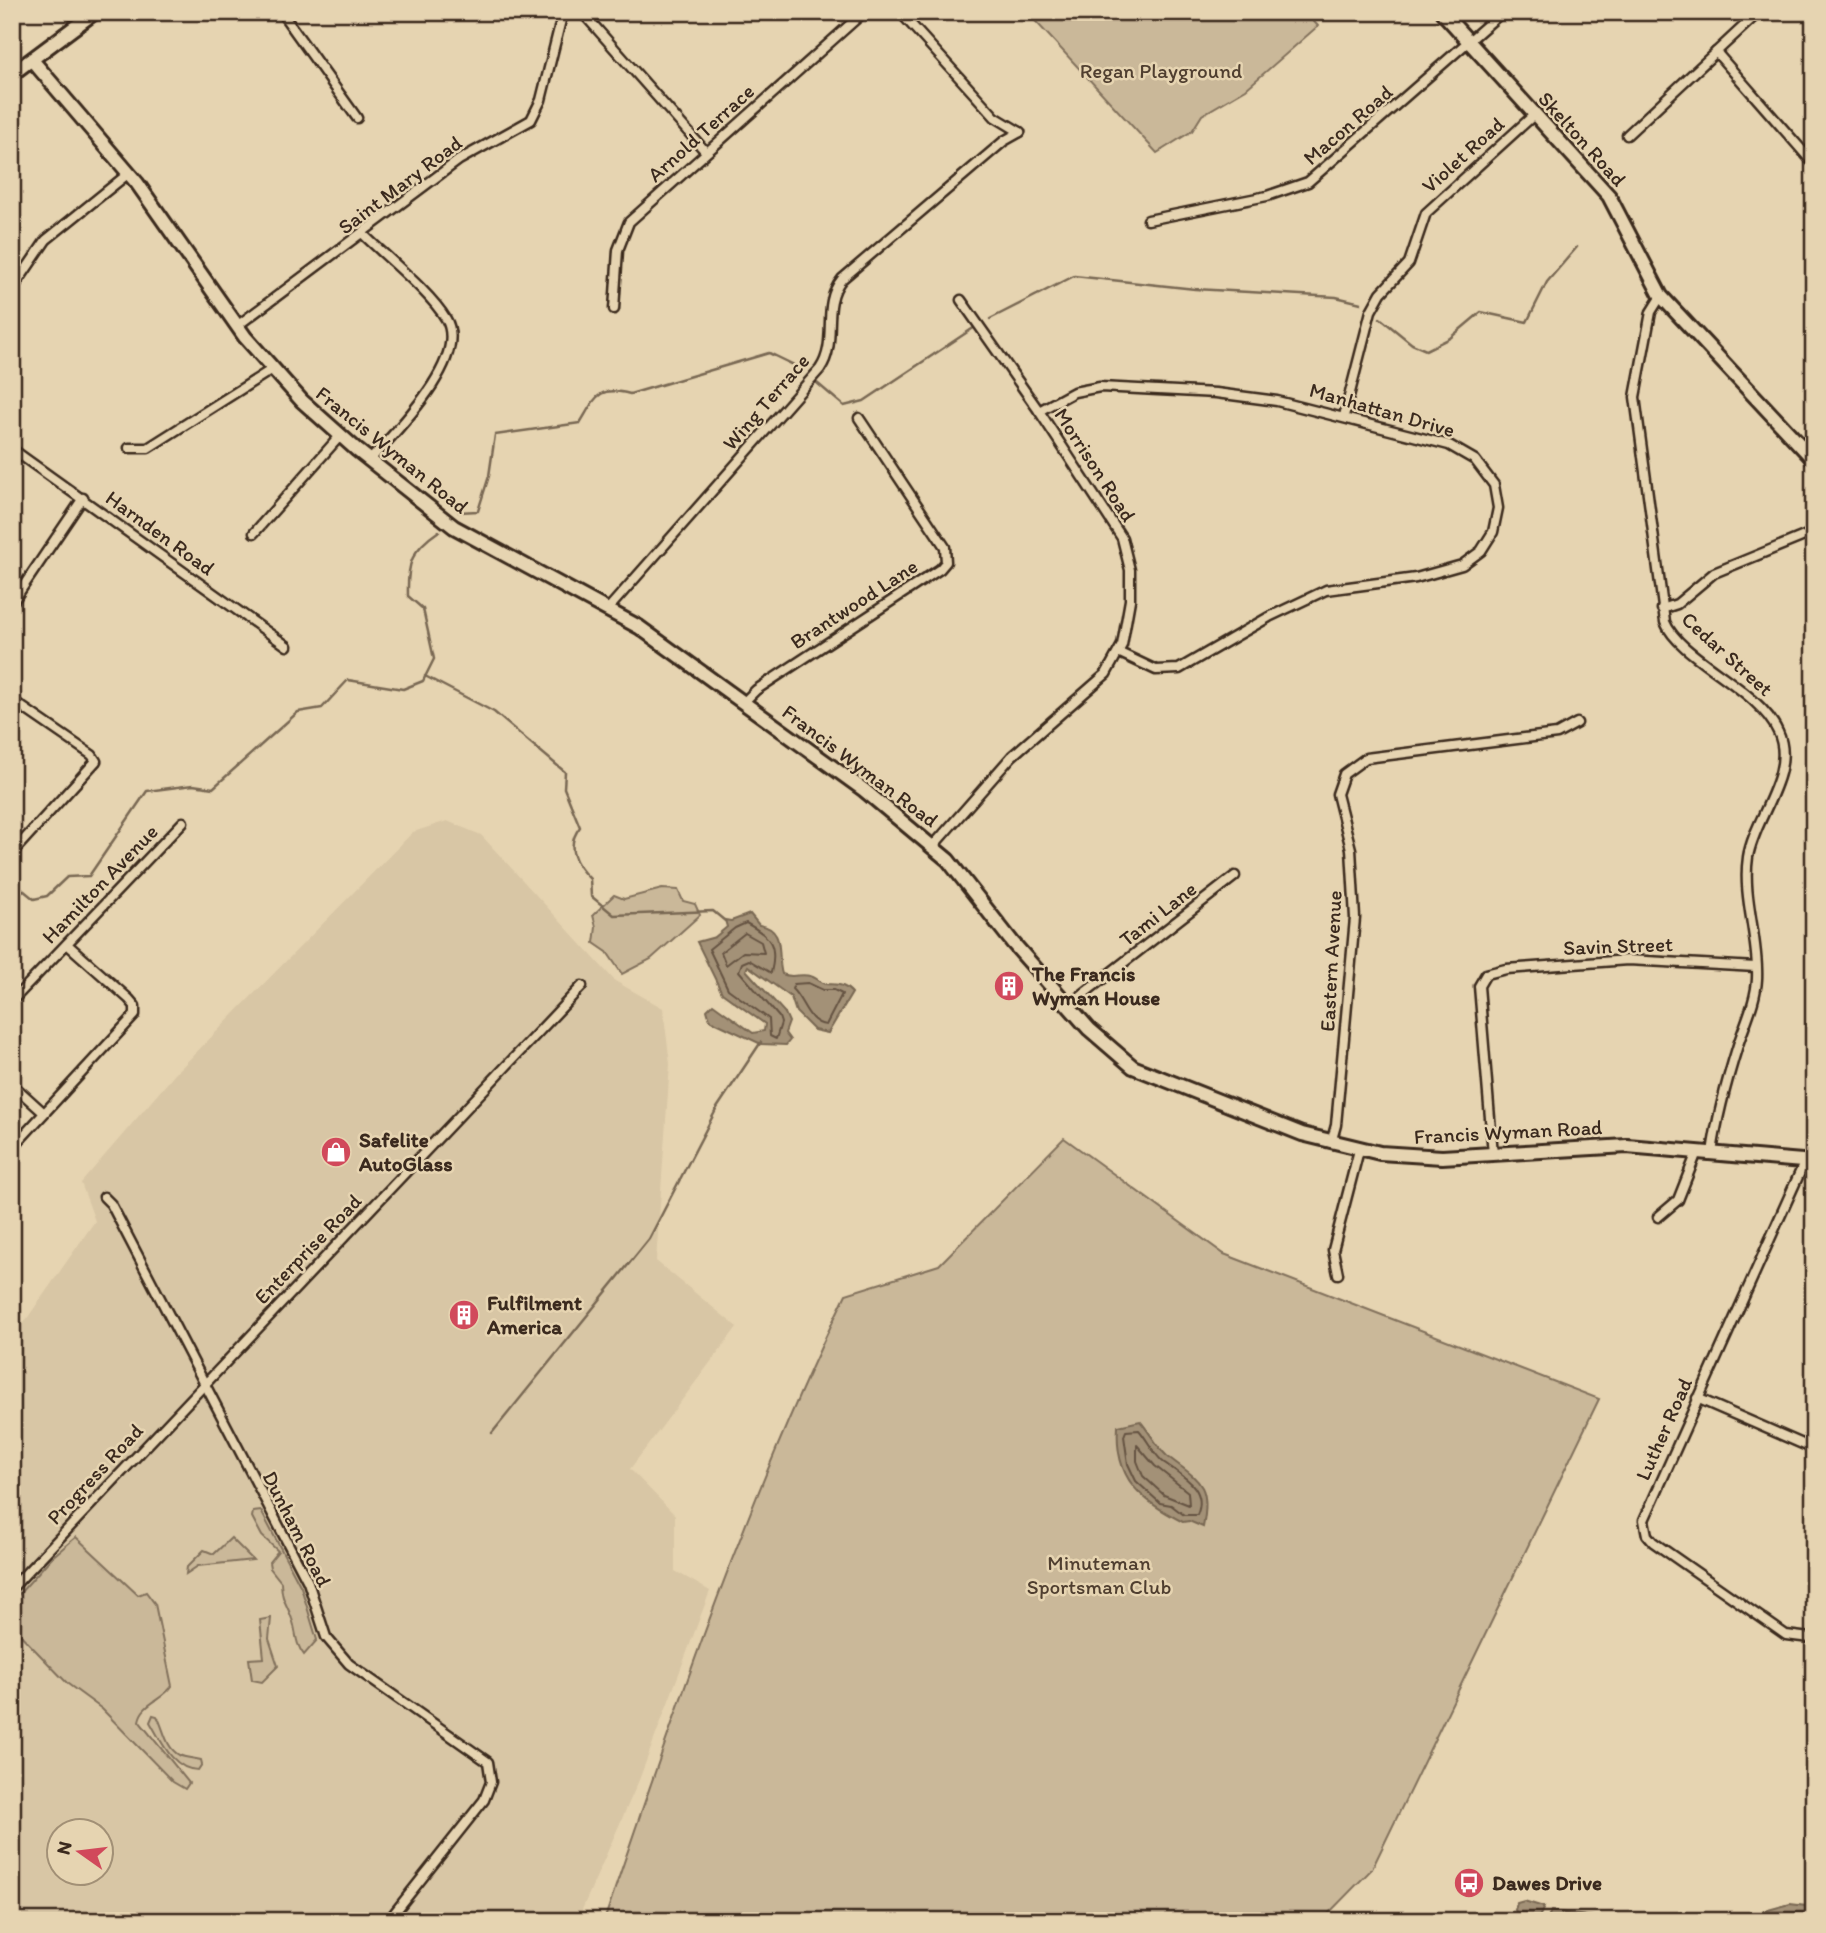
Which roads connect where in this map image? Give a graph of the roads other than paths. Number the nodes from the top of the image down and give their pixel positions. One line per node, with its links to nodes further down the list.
1 (95, 12): 12 (main road)
2 (281, 12): 15 (street)
3 (563, 12): 21 (street, Saint Mary Road)
4 (582, 12): 17 (street)
5 (864, 12): 17 (street, Arnold Terrace)
6 (900, 12): 40 (street, Wing Terrace)
7 (1442, 12): 10 (main road, Skelton Road)
8 (1502, 12): 10 (street, Macon Road)
9 (1759, 12): 11 (street)
10 (1469, 41): 14 (main road, Skelton Road); 20 (street, Macon Road)
11 (1716, 52): 16 (street); 18 (street)
12 (32, 60): 13 (main road); 19 (main road, Francis Wyman Road)
13 (12, 74)
14 (1535, 114): 23 (main road, Skelton Road); 29 (street, Violet Road)
15 (357, 117)
16 (1627, 135)
17 (706, 152): 25 (street, Arnold Terrace)
18 (1814, 164)
19 (129, 173): 22 (street); 26 (main road, Francis Wyman Road)
20 (1148, 220)
21 (363, 234): 26 (street, Saint Mary Road); 34 (street)
22 (12, 290)
23 (1661, 296): 35 (main road, Skelton Road); 41 (street, Cedar Street)
24 (961, 300): 28 (street, Morrison Road)
25 (614, 309)
26 (237, 326): 27 (main road, Francis Wyman Road)
27 (271, 370): 31 (main road, Francis Wyman Road); 32 (street)
28 (1039, 411): 29 (street, Manhattan Drive); 43 (street, Morrison Road)
29 (1344, 416): 43 (street, Manhattan Drive)
30 (859, 418): 45 (street, Brantwood Lane)
31 (340, 436): 34 (main road, Francis Wyman Road); 38 (street)
32 (129, 448)
33 (12, 449): 36 (street, Harnden Road)
34 (370, 460): 40 (main road, Francis Wyman Road)
35 (1814, 460)
36 (82, 498): 39 (street); 42 (street, Harnden Road)
37 (1814, 532): 41 (street)
38 (254, 533)
39 (12, 603)
40 (608, 609): 45 (main road, Francis Wyman Road)
41 (1662, 609): 52 (street, Cedar Street)
42 (287, 646)
43 (1120, 653): 48 (street, Morrison Road)
44 (12, 699): 49 (street)
45 (744, 702): 48 (main road, Francis Wyman Road)
46 (1577, 723): 58 (street, Eastern Avenue)
47 (183, 822): 51 (street, Hamilton Avenue)
48 (933, 846): 55 (main road, Francis Wyman Road)
49 (12, 853)
50 (1235, 876): 55 (street, Tami Lane)
51 (67, 944): 54 (street, Hamilton Avenue); 57 (street)
52 (1756, 967): 62 (street, Cedar Street); 63 (street, Savin Street)
53 (582, 986): 68 (street, Enterprise Road)
54 (12, 1001)
55 (1069, 1005): 58 (main road, Francis Wyman Road)
56 (12, 1084): 57 (street)
57 (44, 1113): 59 (street)
58 (1331, 1143): 60 (main road, Francis Wyman Road)
59 (12, 1148)
60 (1359, 1150): 63 (main road, Francis Wyman Road); 67 (street)
61 (1697, 1152): 62 (main road, Francis Wyman Road); 63 (main road, Francis Wyman Road); 66 (street)
62 (1712, 1153): 64 (main road, Francis Wyman Road)
63 (1493, 1154)
64 (1809, 1161): 69 (street, Luther Road)
65 (104, 1197): 68 (street, Dunham Road)
66 (1658, 1217)
67 (1338, 1275)
68 (203, 1385): 71 (street, Progress Road); 73 (street, Dunham Road)
69 (1697, 1398): 70 (street); 72 (street, Luther Road)
70 (1814, 1449)
71 (12, 1588)
72 (1810, 1638)
73 (388, 1921)

